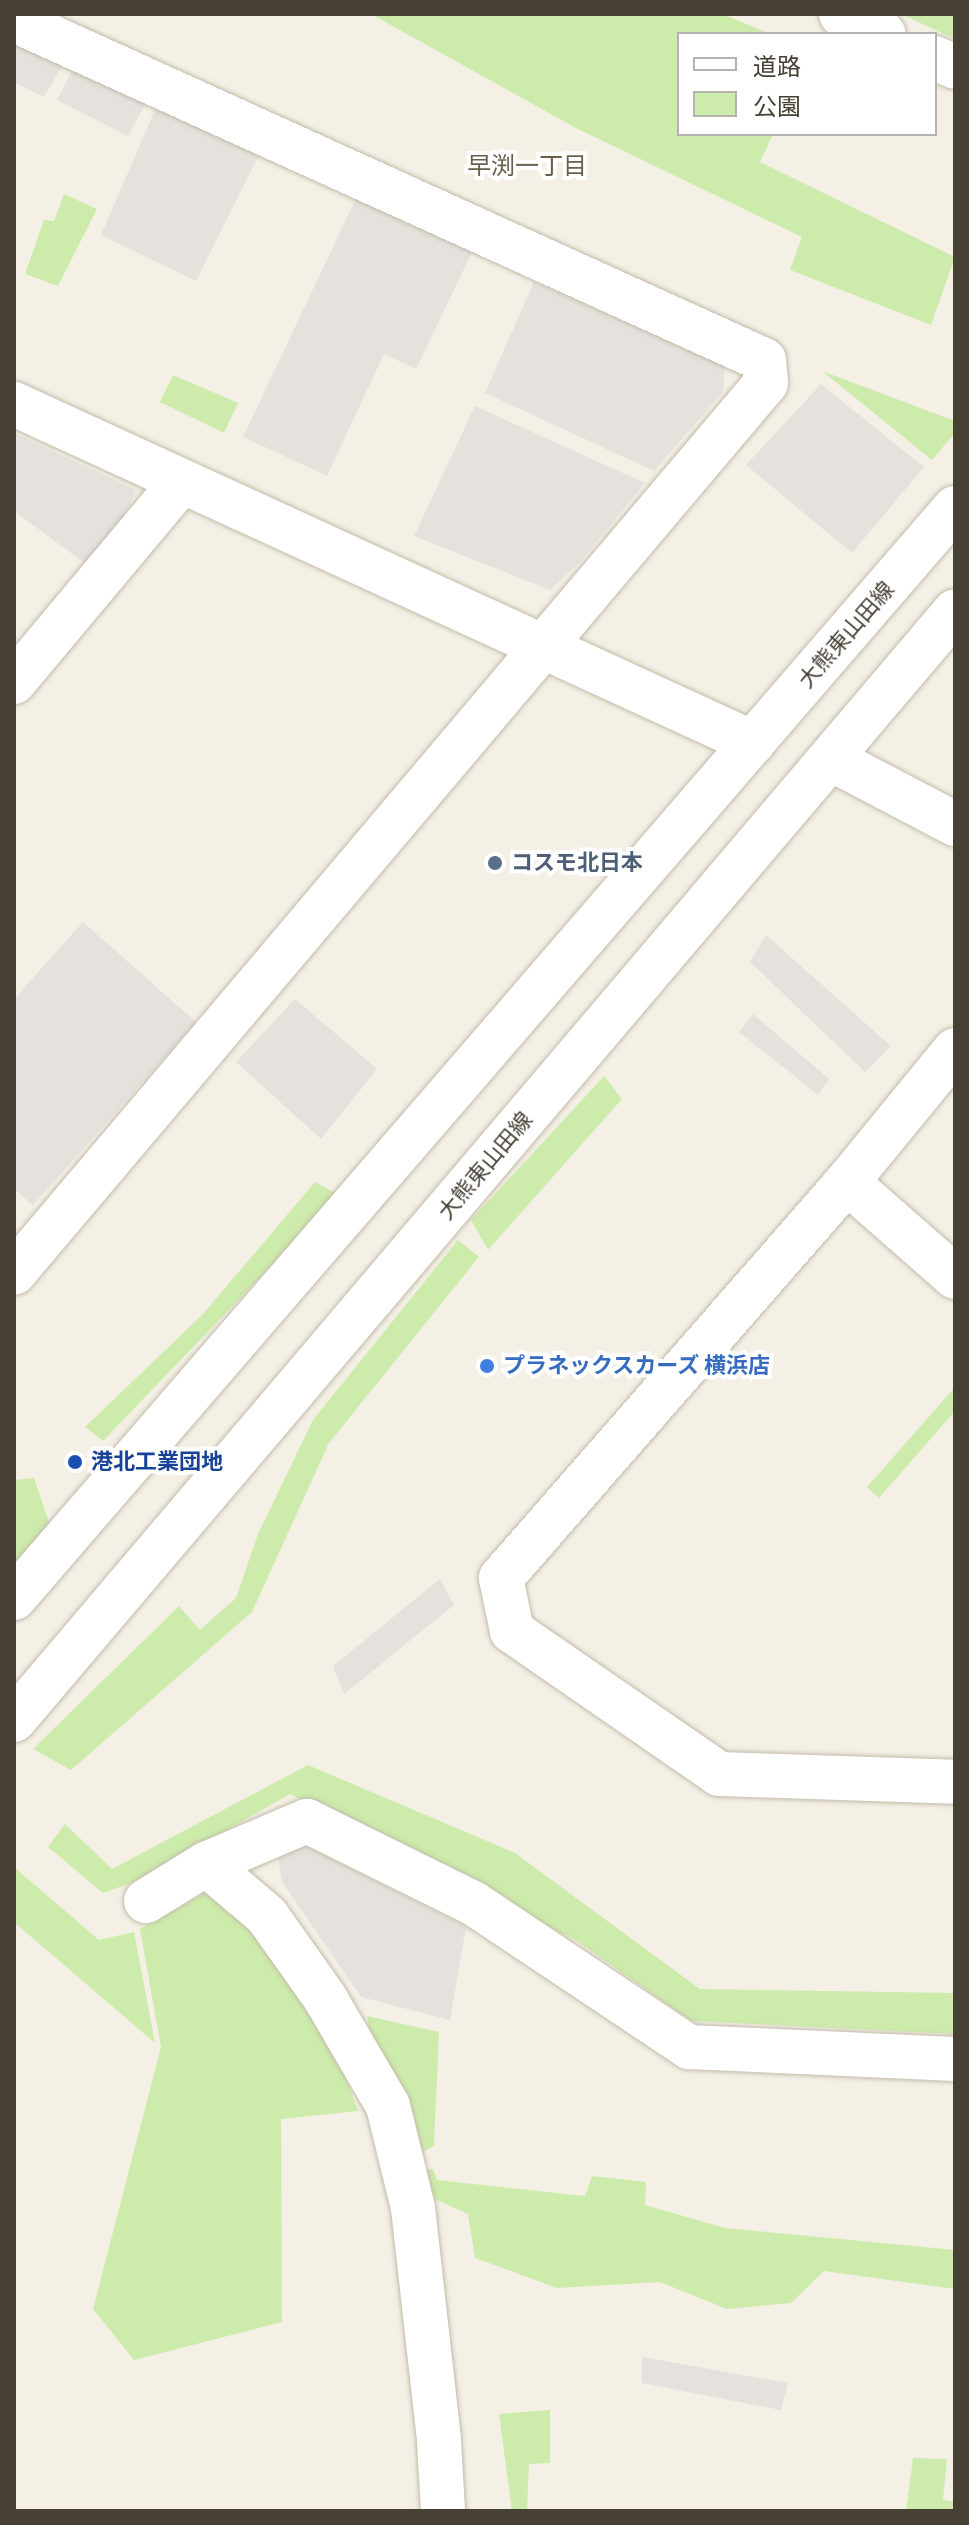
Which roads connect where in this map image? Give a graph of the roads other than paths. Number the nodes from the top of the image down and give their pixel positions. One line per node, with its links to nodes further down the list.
1 (841, 14): 3 (street)
2 (14, 20): 8 (street)
3 (880, 32)
4 (14, 404): 5 (street)
5 (181, 482): 8 (street); 9 (street)
6 (955, 508): 10 (street, 大熊東山田線)
7 (955, 611): 11 (street, 大熊東山田線)
8 (545, 645): 10 (street); 15 (street)
9 (14, 682)
10 (753, 743): 17 (street, 大熊東山田線)
11 (831, 759): 12 (street); 18 (street, 大熊東山田線)
12 (955, 824)
13 (955, 1050): 14 (street)
14 (847, 1182): 16 (street); 19 (street)
15 (14, 1273)
16 (955, 1277)
17 (14, 1598)
18 (14, 1720)
19 (955, 1782)
20 (206, 1864): 21 (street); 22 (street); 23 (street)
21 (146, 1901)
22 (955, 2059)
23 (443, 2511)

